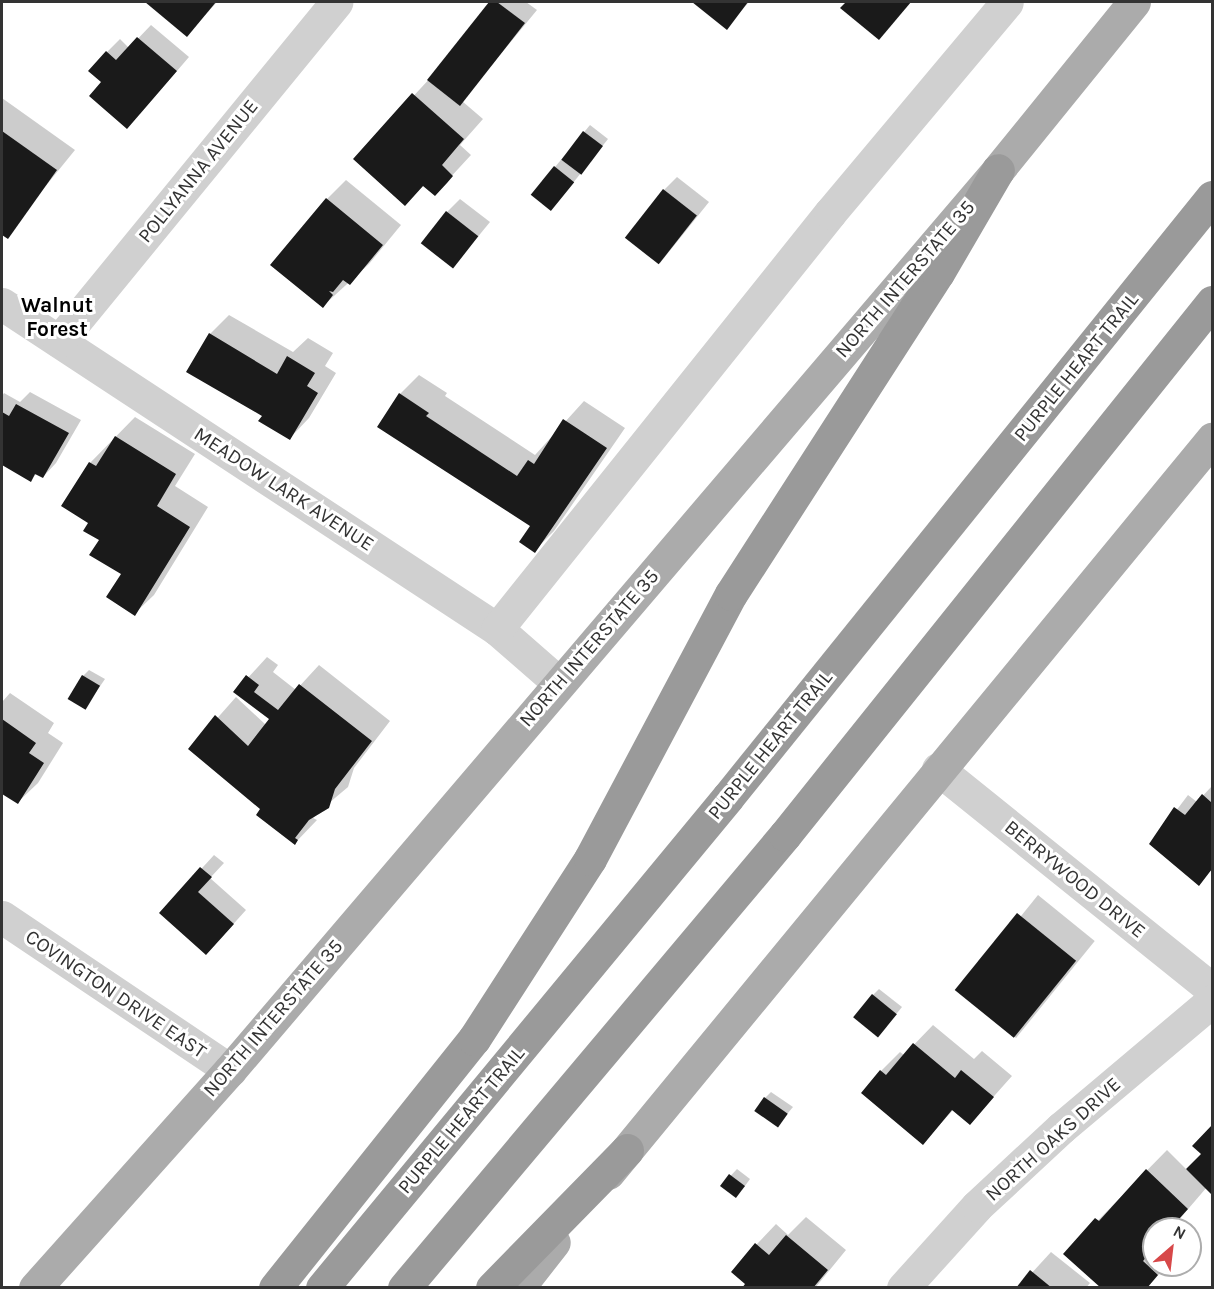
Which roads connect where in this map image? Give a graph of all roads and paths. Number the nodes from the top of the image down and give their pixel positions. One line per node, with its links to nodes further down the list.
1 (336, 2): 8 (street, POLLYANNA AVENUE)
2 (1007, 2): 10 (street)
3 (1134, 2): 4 (main road, NORTH INTERSTATE 35)
4 (998, 170): 11 (main road, NORTH INTERSTATE 35); 19 (highway)
5 (1212, 197): 20 (highway, PURPLE HEART TRAIL)
6 (1212, 302): 21 (highway)
7 (2, 304): 8 (street, MEADOW LARK AVENUE)
8 (59, 341): 10 (street, MEADOW LARK AVENUE)
9 (1212, 439): 12 (main road)
10 (497, 629): 11 (street, MEADOW LARK AVENUE)
11 (559, 683): 16 (main road, NORTH INTERSTATE 35)
12 (938, 770): 14 (street, BERRYWOOD DRIVE); 17 (main road)
13 (2, 917): 16 (street, COVINGTON DRIVE EAST)
14 (1212, 989)
15 (1212, 1001): 24 (street, NORTH OAKS DRIVE)
16 (230, 1070): 18 (main road, NORTH INTERSTATE 35)
17 (627, 1150): 22 (highway); 23 (main road)
18 (35, 1287)
19 (275, 1287)
20 (322, 1287)
21 (404, 1287)
22 (492, 1287)
23 (518, 1287)
24 (903, 1287)

